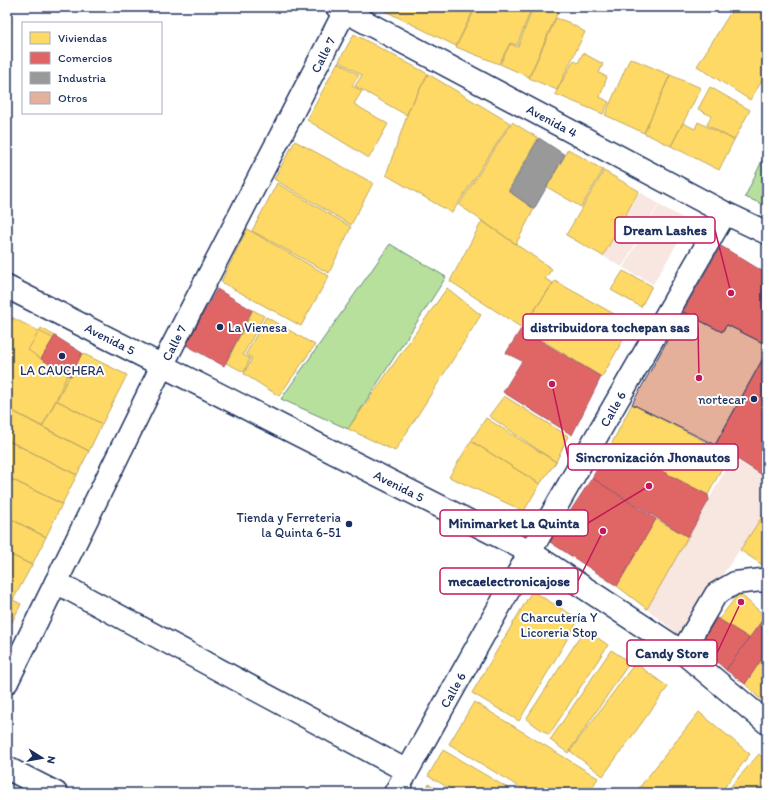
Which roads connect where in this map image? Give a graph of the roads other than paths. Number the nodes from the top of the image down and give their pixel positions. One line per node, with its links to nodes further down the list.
1 (343, 8): 2 (street, Avenida 4); 5 (street, Calle 7)
2 (726, 213): 3 (street, Avenida 4); 6 (street, Calle 6)
3 (767, 233)
4 (7, 287): 5 (street, Avenida 5)
5 (162, 366): 6 (street, Avenida 5); 7 (street, Calle 7)
6 (530, 552): 9 (street, Avenida 5); 13 (street, Calle 6)
7 (56, 582): 10 (street, Calle 7); 13 (street)
8 (767, 582): 9 (street)
9 (682, 652): 11 (street, Avenida 5)
10 (7, 682)
11 (767, 723)
12 (7, 768): 14 (street)
13 (407, 771): 15 (street, Calle 6)
14 (56, 793)
15 (395, 793)

